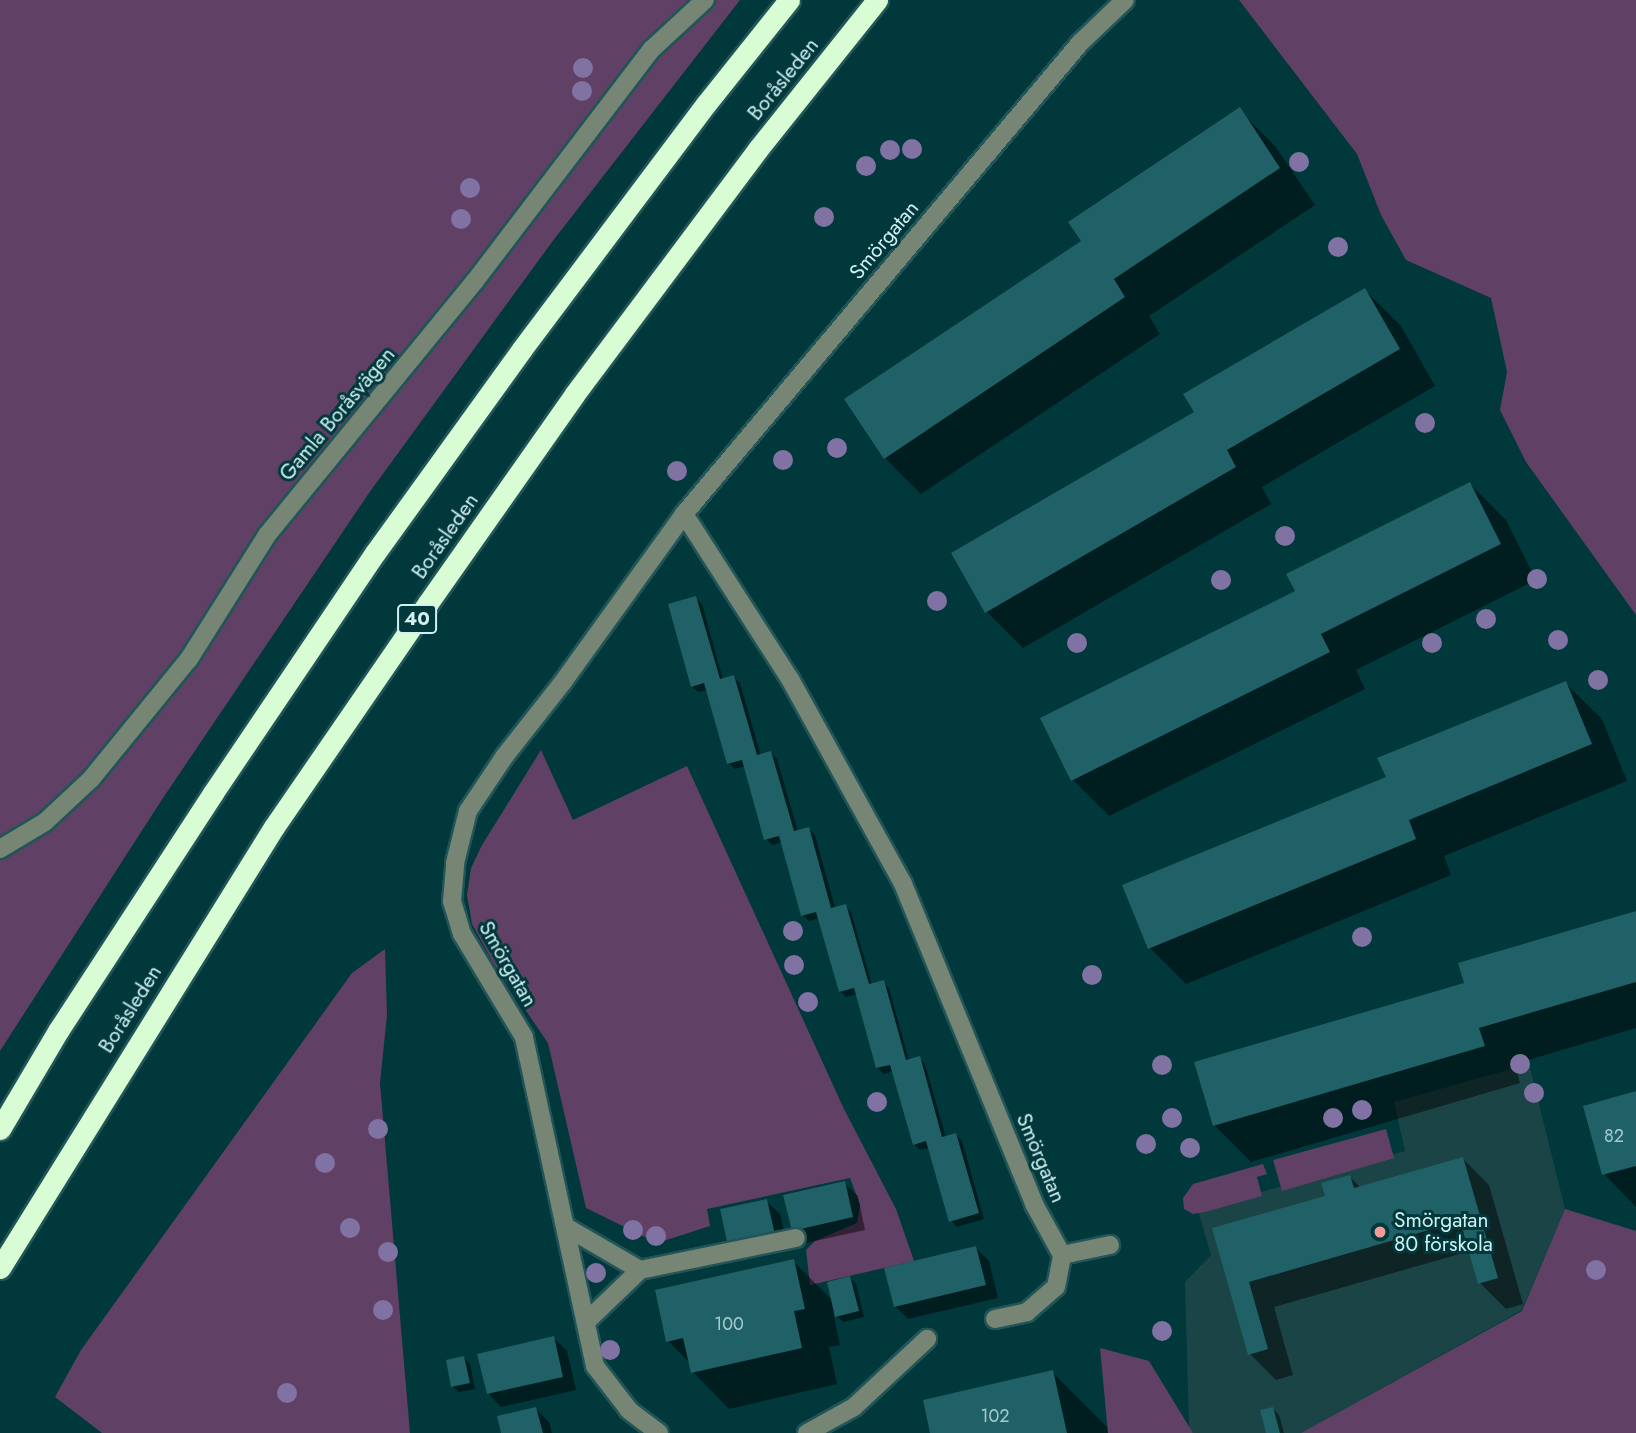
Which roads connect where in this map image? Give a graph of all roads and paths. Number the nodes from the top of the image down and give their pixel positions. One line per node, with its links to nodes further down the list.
1 (705, 0): 6 (street, Gamla Boråsvägen)
2 (789, 0): 7 (highway)
3 (877, 0): 12 (highway, Boråsleden / 40)
4 (1125, 0): 5 (street, Smörgatan)
5 (684, 514): 8 (street, Smörgatan); 11 (street, Smörgatan)
6 (0, 849)
7 (0, 1129)
8 (566, 1227): 13 (street); 15 (street, Smörgatan)
9 (796, 1238): 13 (street)
10 (1111, 1245): 11 (street)
11 (1062, 1255): 14 (street)
12 (0, 1268)
13 (640, 1270): 15 (street)
14 (995, 1320)
15 (586, 1322): 17 (street, Smörgatan)
16 (927, 1339): 18 (street)
17 (659, 1433)
18 (807, 1433)

